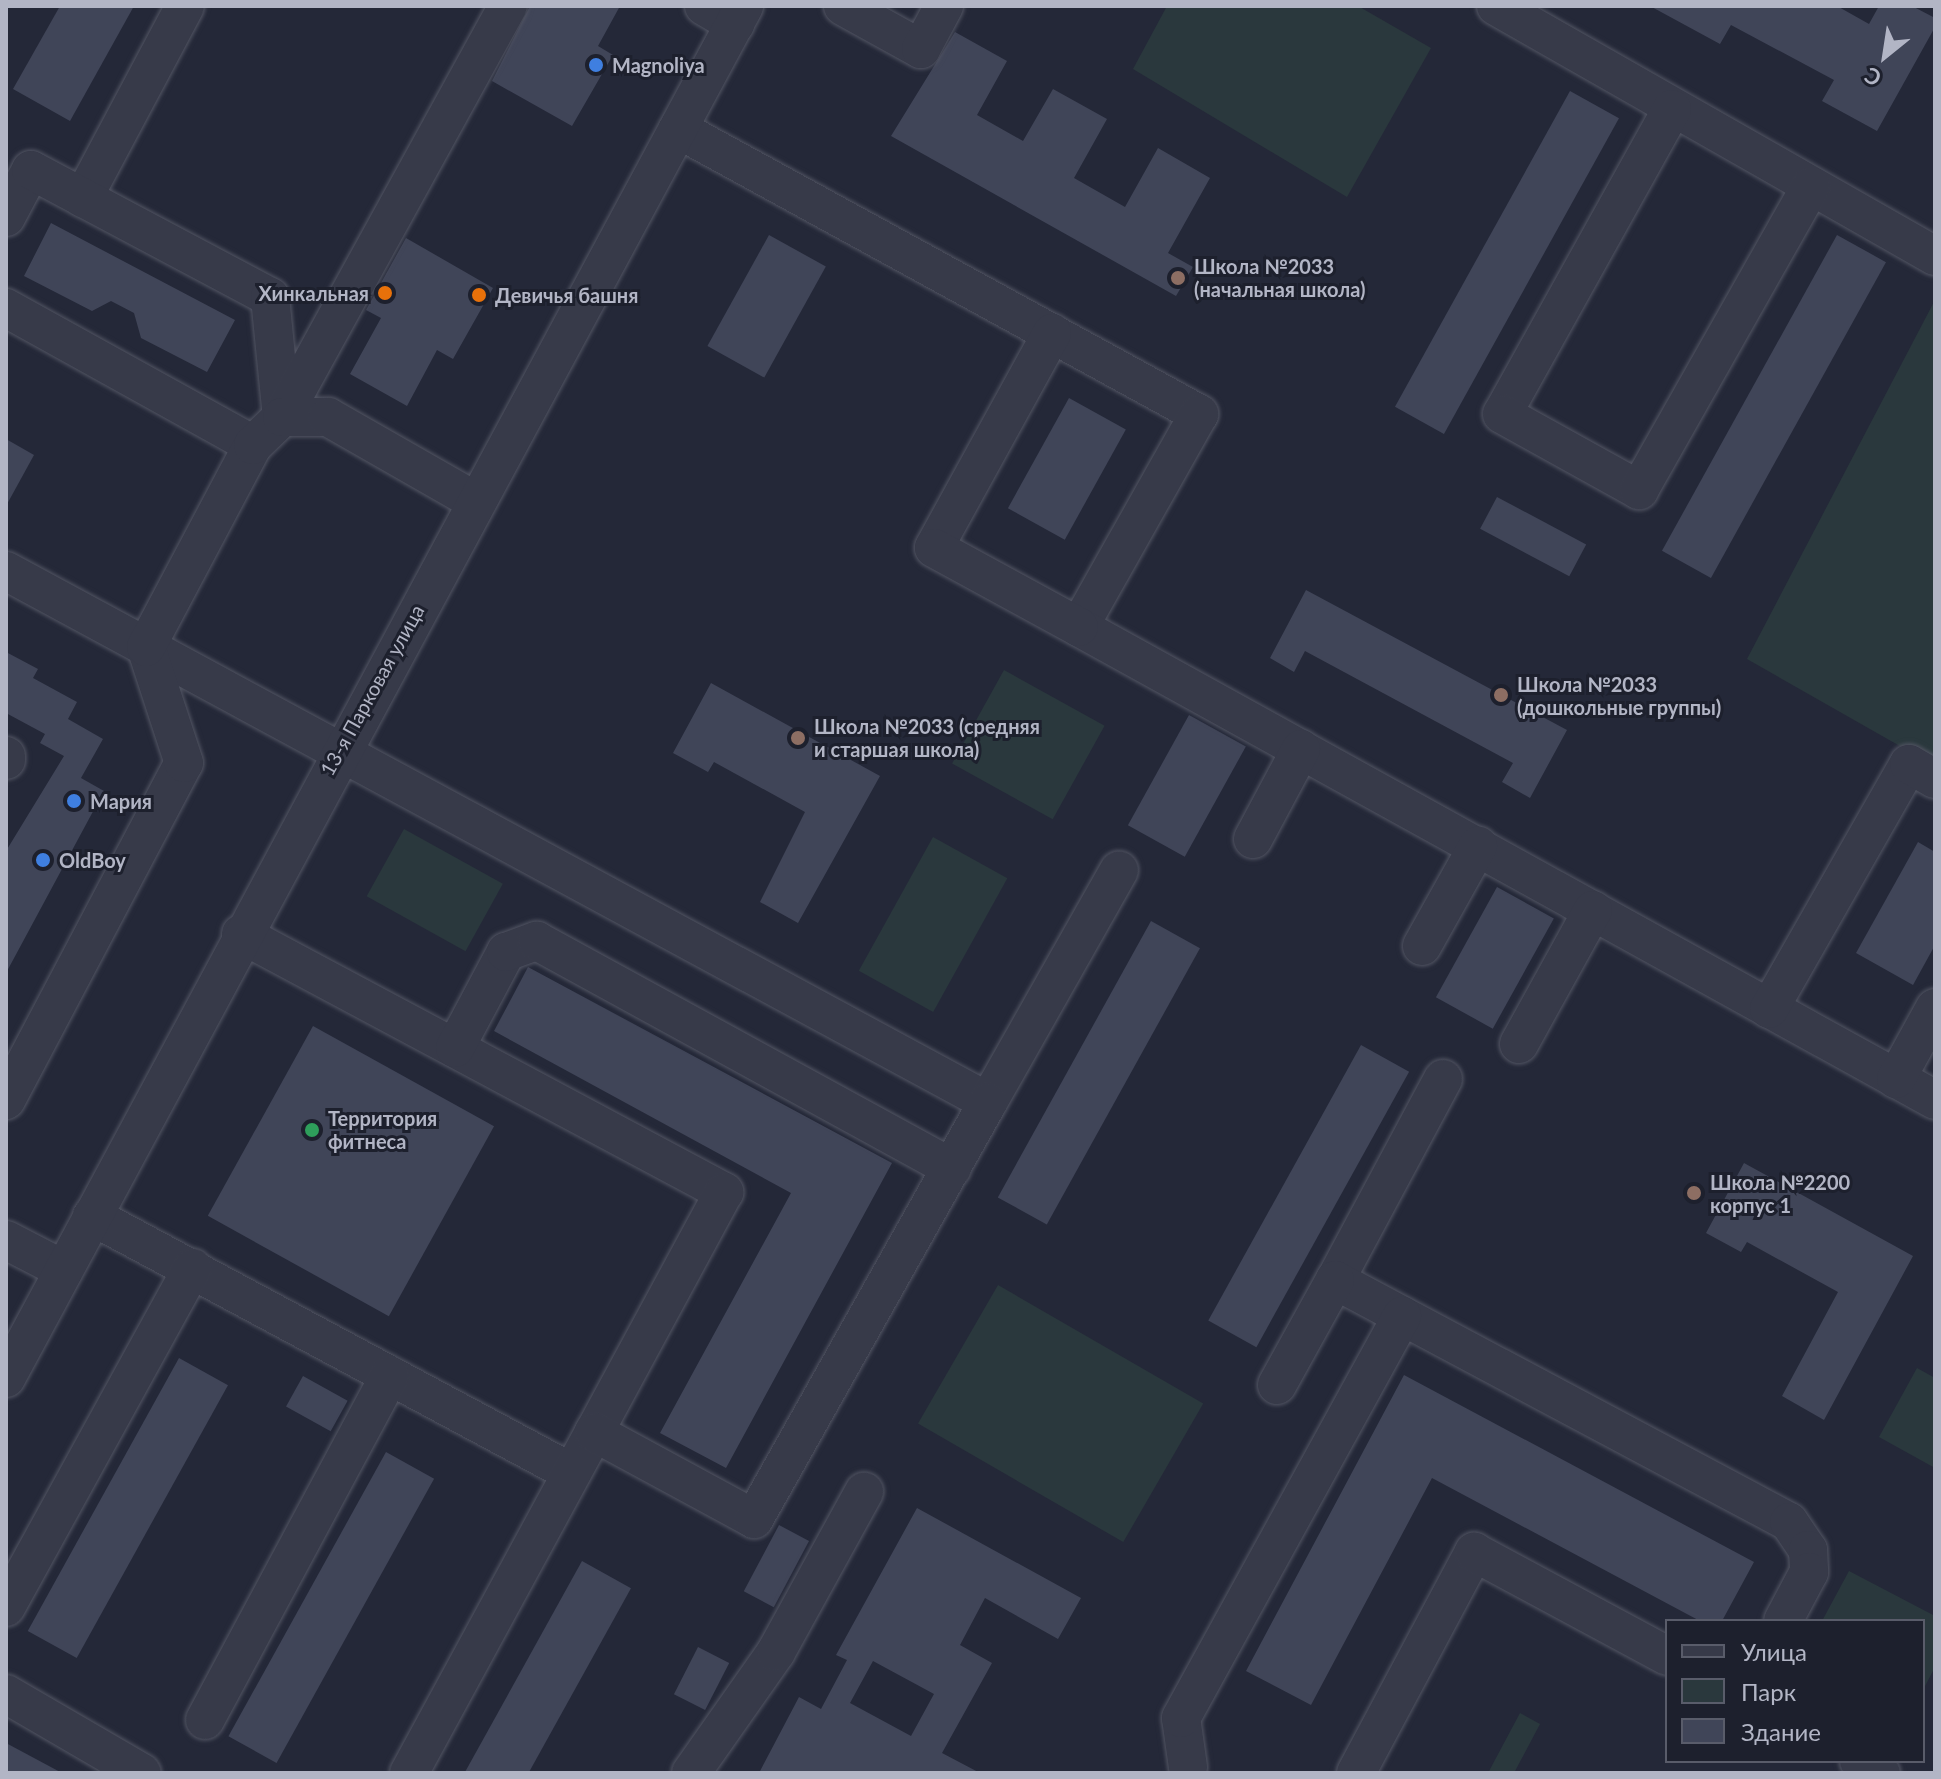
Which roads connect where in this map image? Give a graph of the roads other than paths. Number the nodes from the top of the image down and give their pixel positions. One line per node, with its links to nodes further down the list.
1 (185, 6): 10 (street)
2 (508, 6): 15 (street)
3 (843, 6): 4 (street)
4 (944, 6)
5 (1496, 6): 7 (street)
6 (728, 12): 8 (street, 13-я Парковая улица)
7 (1672, 109): 9 (street); 9 (street)
8 (678, 129): 14 (street); 17 (street, 13-я Парковая улица)
9 (1811, 186): 12 (street)
10 (83, 198): 11 (street); 15 (street)
11 (6, 217)
12 (1935, 256)
13 (6, 308): 16 (street)
14 (1052, 333): 19 (street); 19 (street)
15 (282, 417): 16 (street); 17 (street)
16 (253, 445): 20 (street)
17 (475, 501): 22 (street, 13-я Парковая улица)
18 (6, 571): 20 (street)
19 (1079, 627): 21 (street)
20 (146, 647): 22 (street); 36 (street)
21 (1301, 749): 24 (street); 25 (street)
22 (339, 750): 28 (street, 13-я Парковая улица); 38 (street)
23 (1935, 779): 31 (street)
24 (1253, 839)
25 (1478, 846): 27 (street); 29 (street)
26 (1119, 870): 38 (street)
27 (1593, 910): 31 (street); 32 (street)
28 (241, 934): 33 (street); 40 (street, 13-я Парковая улица)
29 (1422, 946)
30 (1935, 1008): 35 (street)
31 (1769, 1009): 35 (street)
32 (1519, 1044)
33 (455, 1048): 39 (street); 49 (street)
34 (1443, 1079): 44 (street)
35 (1896, 1079): 37 (street)
36 (6, 1100)
37 (1935, 1100)
38 (988, 1102): 39 (street)
39 (952, 1168): 49 (street)
40 (92, 1216): 42 (street); 43 (street, 13-я Парковая улица)
41 (6, 1240): 43 (street)
42 (192, 1268): 46 (street); 52 (street)
43 (64, 1270): 47 (street, 13-я Парковая улица)
44 (1335, 1280): 45 (street); 48 (street)
45 (1402, 1316): 53 (street); 58 (street)
46 (390, 1375): 50 (street); 56 (street)
47 (6, 1378)
48 (1277, 1385)
49 (594, 1432): 50 (street)
50 (572, 1473): 60 (street)
51 (864, 1492): 61 (street)
52 (6, 1607)
53 (1784, 1619)
54 (1665, 1655): 62 (street)
55 (6, 1694): 59 (street)
56 (205, 1720)
57 (1863, 1763): 63 (street)
58 (1190, 1771)
59 (142, 1773)
60 (409, 1773)
61 (691, 1773)
62 (1356, 1773)
63 (1881, 1773)

